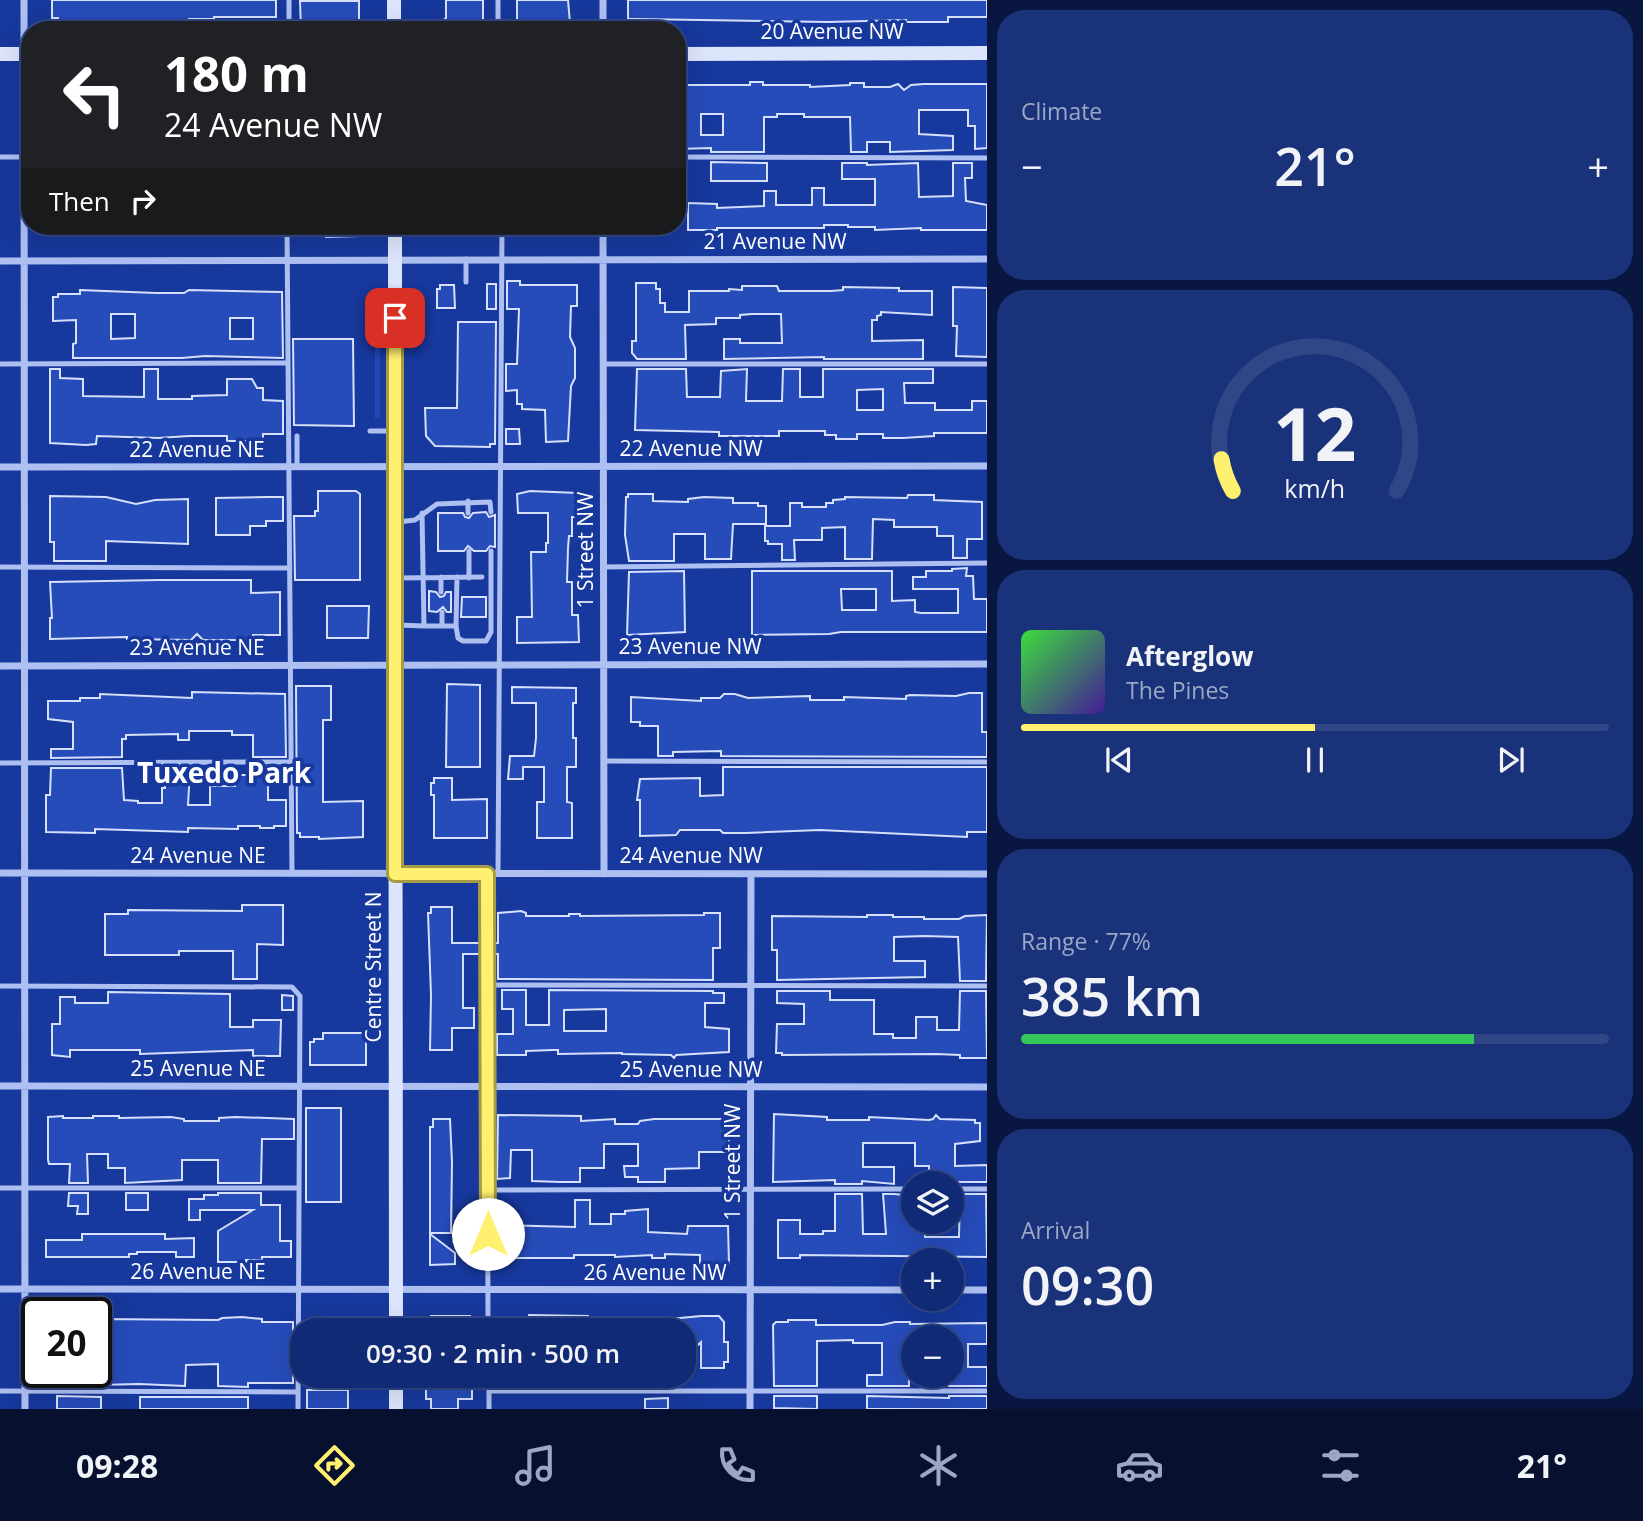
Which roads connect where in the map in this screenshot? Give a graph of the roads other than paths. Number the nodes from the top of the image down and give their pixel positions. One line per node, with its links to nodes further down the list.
1 (23, 0): 6 (street)
2 (289, 0): 7 (lane)
3 (394, 0): 8 (main road)
4 (498, 0): 9 (lane)
5 (603, 0): 10 (street)
6 (25, 21)
7 (289, 21)
8 (394, 21)
9 (498, 21)
10 (603, 21)
11 (987, 53): 14 (main road, 20 Avenue NW)
12 (0, 54): 13 (main road)
13 (21, 54)
14 (686, 54)
15 (21, 157): 17 (lane)
16 (686, 157): 18 (lane)
17 (0, 158)
18 (987, 158)
19 (25, 235): 31 (street)
20 (287, 235): 29 (lane)
21 (395, 235): 24 (main road, Centre Street N)
22 (502, 235): 26 (lane)
23 (603, 235): 27 (street, 1 Street NW)
24 (395, 259): 25 (street, 21 Avenue NW); 29 (street, 21 Avenue NW); 39 (main road, Centre Street N)
25 (466, 259): 26 (street, 21 Avenue NW); 32 (lane)
26 (502, 259): 27 (street, 21 Avenue NW); 46 (lane)
27 (603, 259): 28 (street, 21 Avenue NW); 36 (street, 1 Street NW)
28 (987, 259)
29 (287, 260): 31 (street, 21 Avenue NW); 33 (lane)
30 (0, 261): 31 (street, 21 Avenue NW)
31 (24, 261): 35 (street)
32 (466, 282)
33 (288, 363): 35 (lane); 44 (lane)
34 (0, 364): 35 (lane)
35 (24, 364): 43 (street)
36 (603, 364): 37 (lane); 47 (street, 1 Street NW)
37 (987, 364)
38 (370, 431): 39 (lane)
39 (395, 431): 45 (main road, Centre Street N)
40 (297, 436): 44 (lane)
41 (987, 466): 47 (street, 22 Avenue NW)
42 (0, 467): 43 (street, 22 Avenue NE)
43 (24, 467): 44 (street, 22 Avenue NE); 57 (street)
44 (293, 467): 45 (street, 22 Avenue NE); 59 (lane)
45 (395, 467): 46 (street, 22 Avenue NW); 52 (main road, Centre Street N)
46 (499, 467): 47 (street, 22 Avenue NW); 72 (lane)
47 (603, 467): 58 (street, 1 Street NW)
48 (468, 501): 49 (lane); 50 (lane); 51 (lane)
49 (491, 512)
50 (422, 513): 52 (lane); 60 (lane)
51 (468, 513)
52 (395, 523): 65 (main road, Centre Street N)
53 (469, 551): 64 (lane)
54 (491, 551): 70 (lane)
55 (987, 563): 58 (lane)
56 (0, 567): 57 (lane)
57 (24, 567): 59 (lane); 78 (street)
58 (603, 567): 73 (street, 1 Street NW)
59 (290, 568): 75 (lane)
60 (423, 577): 61 (lane); 65 (lane); 71 (lane)
61 (441, 577): 62 (lane); 66 (lane)
62 (457, 577): 64 (lane); 70 (lane)
63 (482, 577): 64 (lane)
64 (469, 578)
65 (395, 579): 68 (main road, Centre Street N)
66 (441, 592)
67 (442, 612): 69 (lane)
68 (395, 625): 71 (lane); 76 (main road, Centre Street N)
69 (442, 625): 70 (lane); 71 (lane)
70 (456, 625)
71 (424, 626)
72 (499, 664): 73 (street, 23 Avenue NW); 76 (street, 23 Avenue NW); 89 (lane)
73 (603, 664): 74 (street, 23 Avenue NW); 79 (street, 1 Street NW)
74 (987, 664)
75 (290, 665): 76 (street, 23 Avenue NE); 78 (street, 23 Avenue NE); 80 (lane)
76 (394, 665): 87 (main road, Centre Street N)
77 (0, 666): 78 (street, 23 Avenue NE)
78 (25, 666): 83 (street)
79 (604, 761): 81 (lane); 90 (street, 1 Street NW)
80 (289, 762): 83 (lane); 86 (lane)
81 (987, 762)
82 (0, 763): 83 (lane)
83 (25, 763): 85 (street)
84 (0, 873): 85 (street, 24 Avenue NE)
85 (25, 873): 86 (street, 24 Avenue NE); 95 (street)
86 (292, 874): 87 (street, 24 Avenue NE)
87 (395, 874): 88 (street, 24 Avenue NW); 101 (main road, Centre Street N)
88 (487, 874): 89 (street, 24 Avenue NW); 93 (lane)
89 (498, 874): 90 (street, 24 Avenue NW)
90 (604, 874): 91 (street, 24 Avenue NW)
91 (751, 874): 92 (street, 24 Avenue NW); 96 (street, 1 Street NW)
92 (987, 874)
93 (486, 985): 96 (lane); 104 (lane)
94 (0, 986): 95 (lane)
95 (25, 986): 99 (street); 100 (lane)
96 (751, 986): 97 (lane); 102 (street, 1 Street NW)
97 (987, 986)
98 (0, 1086): 99 (street, 25 Avenue NE)
99 (25, 1086): 100 (street, 25 Avenue NE); 106 (street)
100 (299, 1087): 101 (street, 25 Avenue NE); 107 (lane)
101 (396, 1087): 104 (street, 25 Avenue NW); 116 (main road, Centre Street N)
102 (751, 1087): 103 (street, 25 Avenue NW); 104 (street, 25 Avenue NW); 108 (street, 1 Street NW)
103 (987, 1087)
104 (489, 1088): 112 (lane)
105 (0, 1188): 106 (lane)
106 (25, 1188): 107 (lane); 114 (street)
107 (299, 1188): 115 (lane)
108 (750, 1189): 109 (lane); 112 (lane); 118 (street, 1 Street NW)
109 (901, 1189)
110 (964, 1189): 111 (lane)
111 (987, 1189)
112 (488, 1190): 117 (lane)
113 (0, 1289): 114 (street, 26 Avenue NE)
114 (25, 1289): 115 (street, 26 Avenue NE); 126 (street)
115 (299, 1290): 116 (street, 26 Avenue NE); 129 (lane)
116 (396, 1290): 117 (street, 26 Avenue NW); 122 (main road, Centre Street N)
117 (488, 1290): 118 (street, 26 Avenue NW); 123 (lane)
118 (750, 1290): 119 (street, 26 Avenue NW); 130 (street, 1 Street NW)
119 (901, 1290)
120 (964, 1290): 121 (street)
121 (987, 1290)
122 (396, 1318)
123 (488, 1318)
124 (396, 1388): 133 (main road)
125 (0, 1391): 126 (lane)
126 (25, 1391): 129 (lane); 131 (street)
127 (489, 1391): 130 (lane); 134 (lane)
128 (987, 1391): 130 (lane)
129 (298, 1392): 132 (lane)
130 (750, 1392): 135 (street, 1 Street NW)
131 (25, 1409)
132 (298, 1409)
133 (396, 1409)
134 (489, 1409)
135 (750, 1409)

